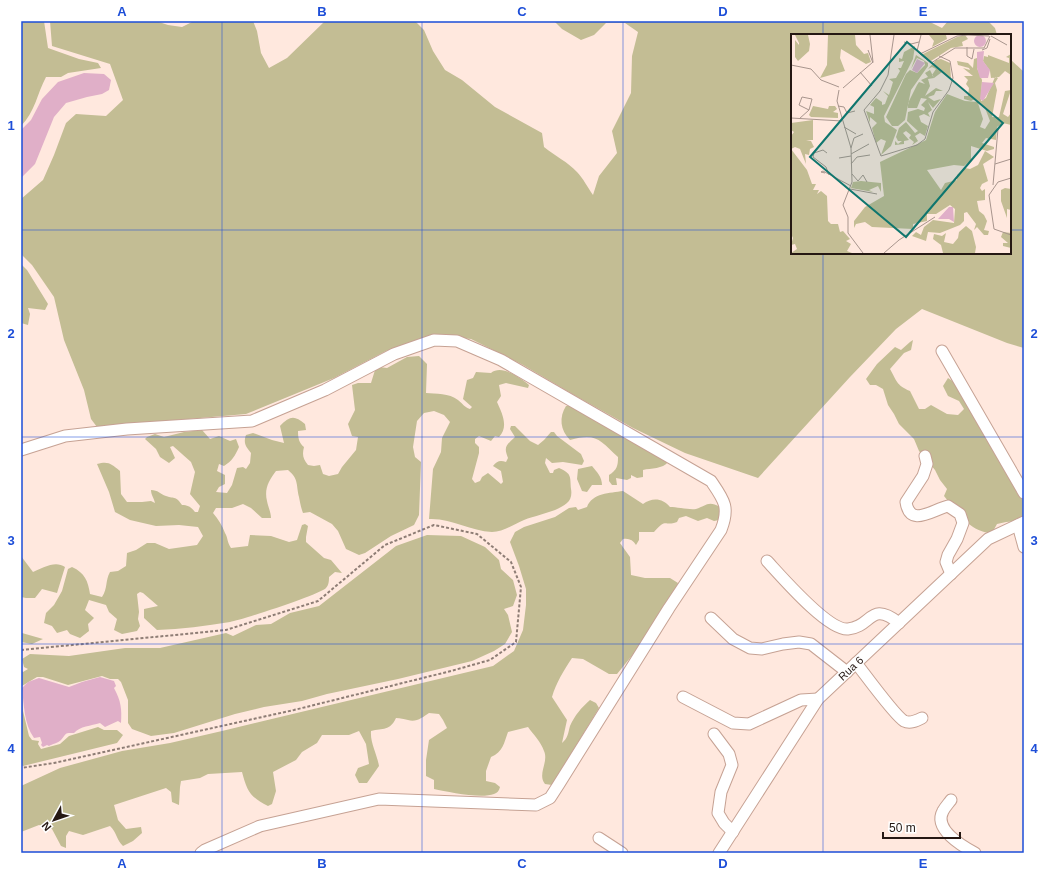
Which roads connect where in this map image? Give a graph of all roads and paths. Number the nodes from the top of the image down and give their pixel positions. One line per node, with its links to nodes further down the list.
1 (942, 351): 4 (street)
2 (21, 450): 22 (street)
3 (925, 456): 8 (street)
4 (1024, 492)
5 (1021, 524): 6 (street); 8 (street, Rua 6)
6 (1024, 547)
7 (767, 561): 10 (street)
8 (951, 574): 10 (street, Rua 6)
9 (711, 618): 13 (street)
10 (899, 623): 12 (street, Rua 6)
11 (21, 650): 18 (path)
12 (856, 663): 13 (street, Rua 6); 16 (street)
13 (847, 672): 15 (street, Rua 6)
14 (683, 697): 15 (street)
15 (818, 699): 20 (street, Rua 6)
16 (922, 718)
17 (714, 734): 20 (street)
18 (21, 768)
19 (950, 800): 25 (street)
20 (733, 832): 24 (street, Rua 6)
21 (599, 838): 23 (street)
22 (201, 853)
23 (622, 853)
24 (719, 853)
25 (975, 853)

